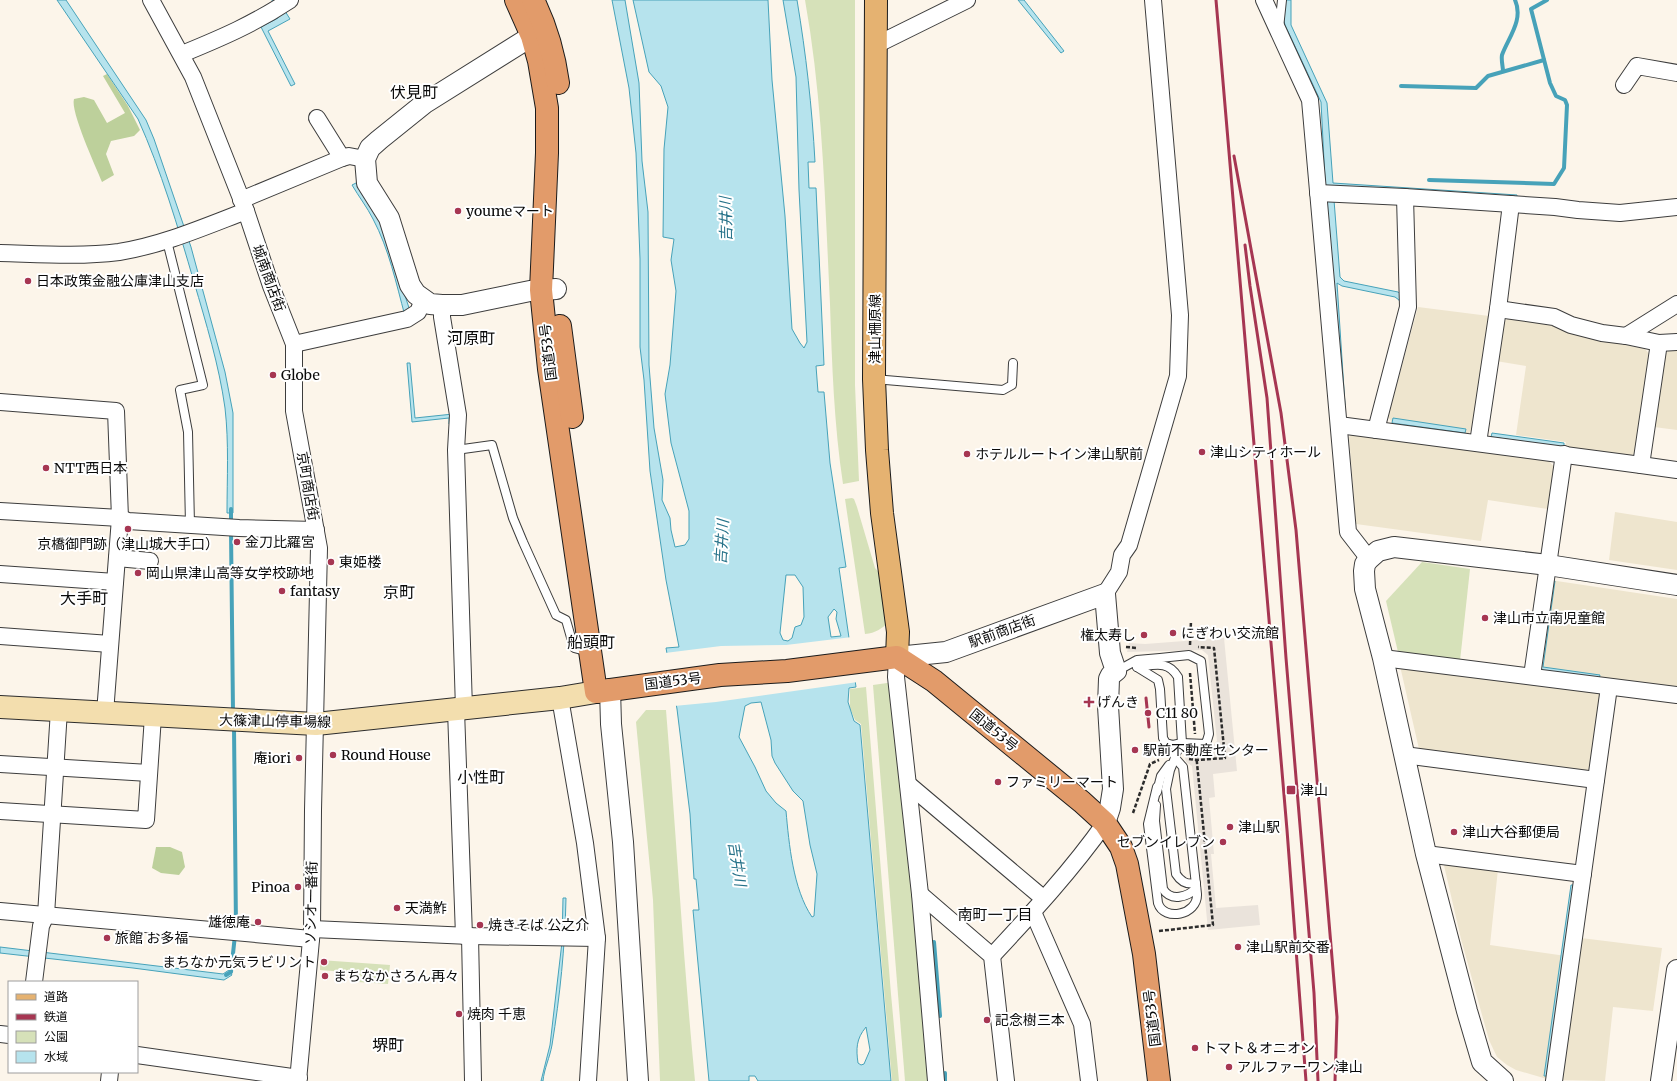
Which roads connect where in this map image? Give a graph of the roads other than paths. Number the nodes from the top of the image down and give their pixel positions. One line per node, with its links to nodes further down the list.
1 (150, 0): 14 (street, 城南商店街)
2 (516, 0): 12 (highway, 国道53号)
3 (526, 0): 12 (street)
4 (533, 0): 27 (highway, 国道53号)
5 (876, 0): 13 (main road, 津山柵原線)
6 (967, 0): 13 (street)
7 (1153, 0): 56 (street)
8 (1264, 0): 11 (street)
9 (1282, 0): 11 (lane)
10 (282, 5): 14 (street)
11 (1278, 31): 20 (street)
12 (532, 36): 19 (street); 27 (highway, 国道53号)
13 (876, 45): 36 (main road, 津山柵原線)
14 (182, 54): 23 (street, 城南商店街)
15 (1677, 73): 16 (street)
16 (1624, 85)
17 (317, 118): 18 (street)
18 (342, 158): 19 (street); 23 (street)
19 (365, 159): 28 (street)
20 (1318, 193): 21 (street); 38 (street)
21 (1405, 197): 22 (street); 39 (street)
22 (1511, 204): 24 (street); 30 (street)
23 (244, 206): 25 (street); 34 (street, 城南商店街)
24 (1677, 207)
25 (167, 241): 26 (street); 47 (lane)
26 (0, 253)
27 (548, 290): 28 (street); 59 (highway, 国道53号); 66 (highway, 国道53号)
28 (432, 302): 34 (street); 41 (street)
29 (1677, 304): 31 (street)
30 (1498, 309): 31 (street); 40 (street)
31 (1626, 336): 33 (street)
32 (1677, 342): 33 (street)
33 (1659, 343): 43 (street)
34 (294, 344): 48 (street, 京町商店街)
35 (1013, 363): 36 (lane)
36 (874, 379): 60 (main road, 津山柵原線)
37 (0, 402): 46 (street)
38 (1339, 425): 39 (street); 50 (street)
39 (1376, 430): 40 (street)
40 (1478, 443): 42 (street)
41 (456, 450): 59 (lane); 70 (street)
42 (1564, 454): 43 (street); 52 (street)
43 (1641, 465): 44 (street)
44 (1677, 470)
45 (0, 511): 46 (street)
46 (120, 518): 47 (street); 49 (street)
47 (190, 525): 48 (street)
48 (316, 530): 74 (street, 京町商店街)
49 (117, 558): 51 (street); 54 (street)
50 (1369, 559): 52 (street); 61 (street)
51 (150, 561)
52 (1548, 565): 55 (street); 64 (street)
53 (0, 574): 54 (street)
54 (115, 582): 58 (street)
55 (1677, 585)
56 (1105, 594): 60 (street, 駅前商店街); 63 (street)
57 (0, 636): 58 (street)
58 (110, 644): 72 (street)
59 (591, 653): 66 (highway, 国道53号)
60 (894, 657): 66 (highway, 国道53号); 82 (street); 86 (highway, 国道53号)
61 (1383, 658): 64 (street); 76 (street)
62 (1137, 667): 63 (lane); 75 (lane); 75 (lane)
63 (1119, 670): 75 (lane); 86 (street)
64 (1532, 676): 65 (street)
65 (1610, 687): 67 (street); 81 (street)
66 (608, 690): 68 (main road, 大篠津山停車場線); 106 (street); 107 (street)
67 (1677, 695)
68 (560, 698): 70 (main road, 大篠津山停車場線); 97 (street)
69 (0, 707): 71 (main road, 大篠津山停車場線)
70 (460, 709): 74 (main road, 大篠津山停車場線); 96 (street)
71 (59, 710): 72 (main road, 大篠津山停車場線); 79 (street)
72 (105, 713): 73 (main road, 大篠津山停車場線)
73 (153, 716): 74 (main road, 大篠津山停車場線); 80 (street)
74 (316, 724): 95 (street, ソシオ一番街)
75 (1182, 743): 77 (lane)
76 (1404, 755): 81 (street); 87 (street)
77 (1175, 758): 83 (lane); 89 (lane); 89 (lane)
78 (0, 764): 79 (street)
79 (55, 768): 80 (street); 85 (street)
80 (149, 774): 85 (street)
81 (1596, 780): 88 (street)
82 (908, 784): 90 (street); 91 (street)
83 (1157, 787): 89 (lane); 89 (lane)
84 (0, 810): 85 (street)
85 (52, 813): 94 (street)
86 (1105, 823): 91 (street); 111 (highway, 国道53号)
87 (1426, 854): 88 (street); 112 (street)
88 (1583, 874): 113 (street)
89 (1196, 886)
90 (920, 894): 98 (street); 108 (street)
91 (1043, 898): 93 (street)
92 (0, 911): 94 (street)
93 (1033, 912): 98 (street); 110 (street)
94 (46, 915): 95 (street); 100 (street)
95 (312, 934): 96 (street); 103 (street, ソシオ一番街)
96 (467, 936): 97 (street); 104 (street)
97 (597, 938): 105 (street)
98 (992, 956): 109 (street)
99 (1677, 970): 101 (street)
100 (34, 981)
101 (1675, 998): 114 (street)
102 (138, 1055): 103 (street)
103 (299, 1079)
104 (473, 1081)
105 (588, 1081)
106 (626, 1081)
107 (638, 1081)
108 (936, 1081)
109 (1006, 1081)
110 (1089, 1081)
111 (1159, 1081)
112 (1503, 1081)
113 (1554, 1081)
114 (1661, 1081)

